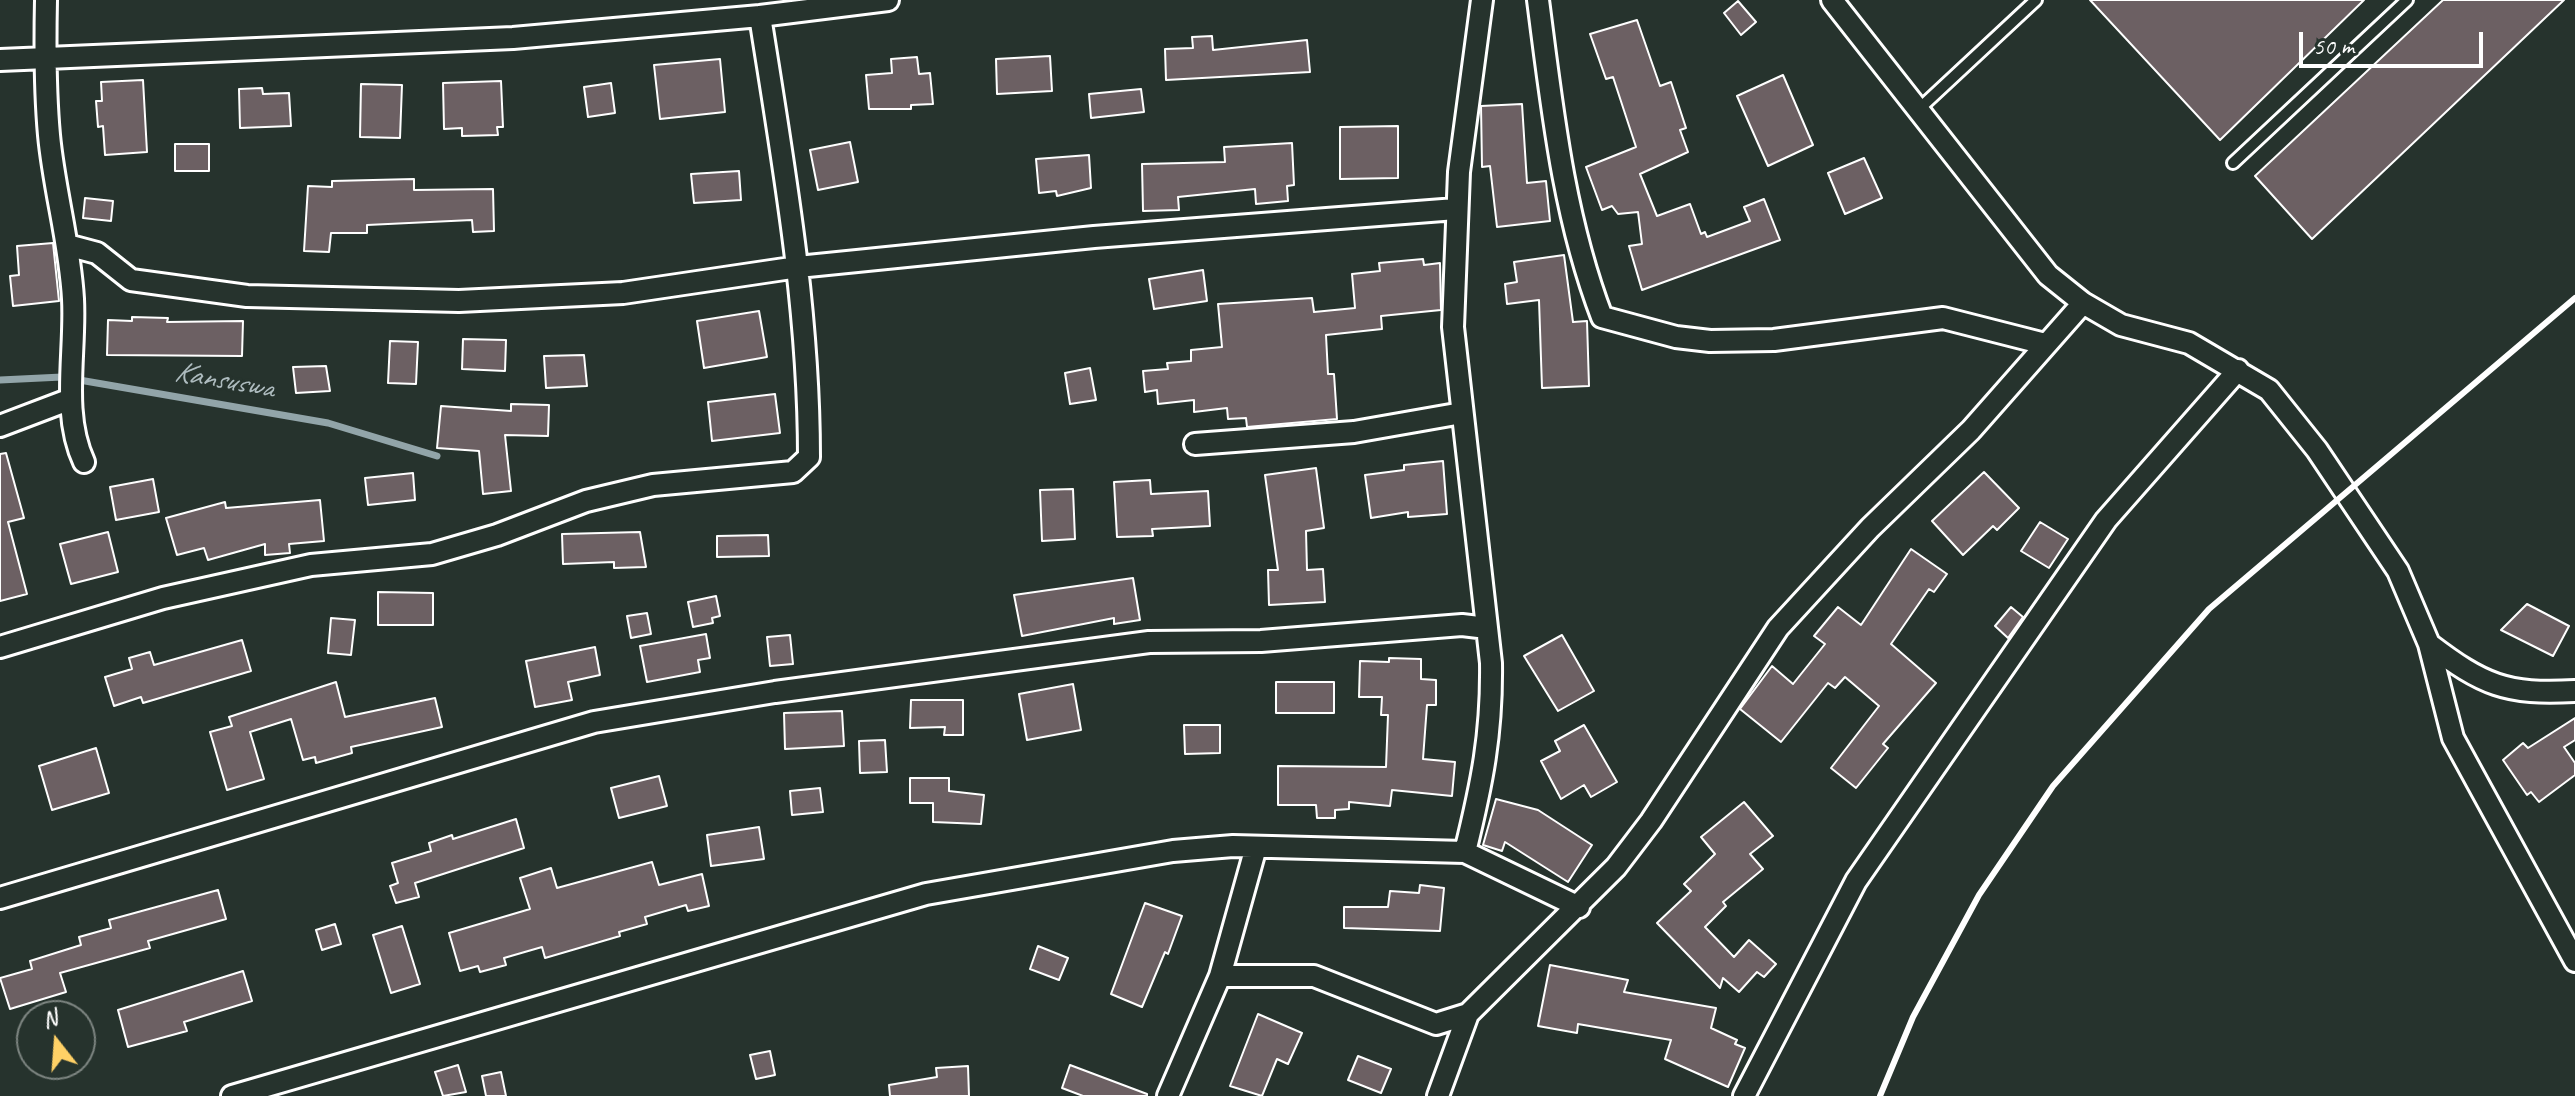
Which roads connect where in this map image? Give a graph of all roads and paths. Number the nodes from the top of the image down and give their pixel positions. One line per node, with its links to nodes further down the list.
1 (46, 0): 9 (street)
2 (888, 0): 8 (street)
3 (1482, 0): 13 (street)
4 (1538, 0): 17 (street)
5 (1832, 0): 11 (street)
6 (2036, 0): 11 (lane)
7 (2407, 0): 12 (lane)
8 (760, 16): 9 (street); 15 (street)
9 (44, 56): 10 (street); 14 (street)
10 (0, 60)
11 (1919, 109): 16 (street)
12 (2233, 163)
13 (1456, 209): 15 (street); 20 (street)
14 (67, 245): 15 (street); 19 (street)
15 (798, 267): 26 (street)
16 (2083, 303): 17 (street); 18 (street)
17 (2045, 344): 31 (street)
18 (2238, 370): 25 (street); 38 (street)
19 (71, 394): 21 (street); 23 (street)
20 (1462, 413): 22 (street); 24 (street)
21 (0, 426)
22 (1195, 444)
23 (84, 462)
24 (1487, 628): 29 (street); 30 (street)
25 (2429, 644): 27 (street); 32 (street)
26 (0, 647)
27 (2575, 691)
28 (1256, 847): 29 (street); 33 (street); 35 (street)
29 (1465, 852): 31 (street)
30 (0, 898)
31 (1579, 907): 34 (street)
32 (2575, 961)
33 (1220, 976): 34 (street); 36 (street)
34 (1468, 1014): 37 (street)
35 (232, 1096)
36 (1168, 1096)
37 (1438, 1096)
38 (1744, 1096)

